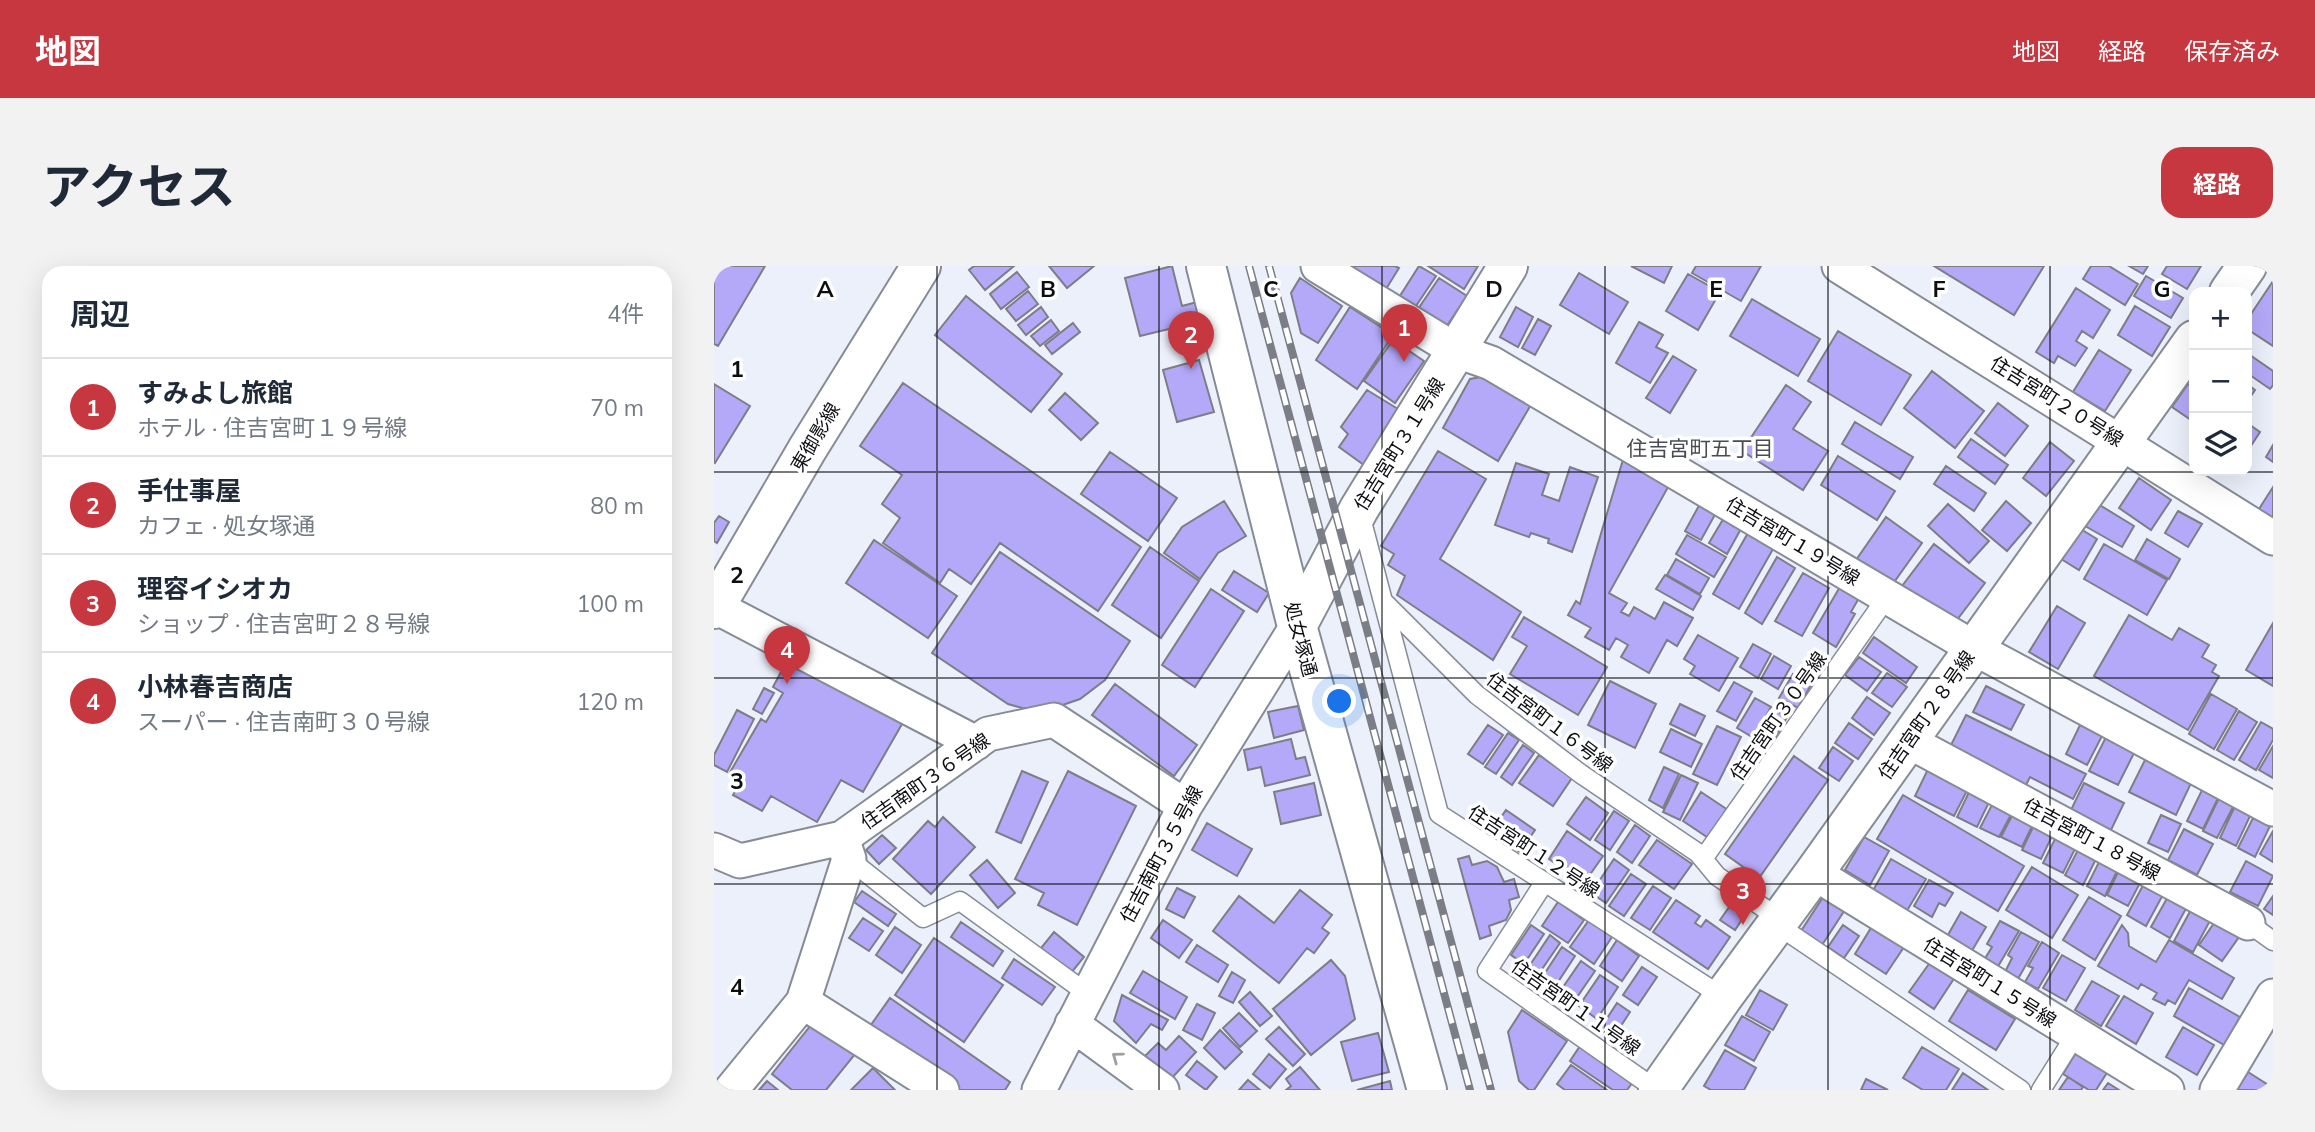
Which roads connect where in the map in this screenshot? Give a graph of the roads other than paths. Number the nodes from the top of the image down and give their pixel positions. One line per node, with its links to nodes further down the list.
1 (921, 266): 15 (street, 東御影線)
2 (1206, 266): 16 (street, 処女塚通)
3 (1318, 266): 9 (street, 住吉宮町１９号線)
4 (1508, 266): 9 (street, 住吉宮町３１号線)
5 (1839, 266): 10 (street, 住吉宮町２０号線)
6 (2248, 266): 7 (street)
7 (2233, 287)
8 (2189, 347): 10 (street, 住吉宮町２８号線)
9 (1457, 351): 11 (street, 住吉宮町３１号線); 13 (street, 住吉宮町１９号線)
10 (2121, 442): 12 (street, 住吉宮町２０号線); 17 (street, 住吉宮町２８号線)
11 (1359, 509): 14 (lane); 16 (street, 住吉宮町３１号線)
12 (2273, 538)
13 (1887, 597): 17 (street, 住吉宮町１９号線); 24 (lane, 住吉宮町３０号線)
14 (1381, 600): 24 (lane, 住吉宮町１６号線); 26 (lane, 住吉宮町１２号線)
15 (715, 608): 19 (street)
16 (1297, 626): 20 (street, 住吉南町３５号線); 39 (street, 処女塚通)
17 (1974, 648): 18 (street, 住吉宮町２８号線); 21 (street, 住吉宮町１９号線)
18 (1908, 741): 25 (street, 住吉宮町２８号線); 28 (street, 住吉宮町１８号線)
19 (976, 743): 20 (street, 住吉南町３６号線); 23 (street, 住吉南町３６号線)
20 (1185, 806): 29 (street, 住吉南町３５号線)
21 (2273, 809)
22 (714, 849): 23 (street)
23 (846, 849): 29 (lane); 31 (street)
24 (1703, 859): 27 (lane, 住吉宮町１６号線)
25 (1814, 873): 27 (street, 住吉宮町２８号線); 34 (street, 住吉宮町１５号線)
26 (1544, 883): 30 (lane, 住吉宮町１２号線); 40 (lane, 住吉宮町１１号線)
27 (1778, 921): 30 (street, 住吉宮町２８号線); 41 (lane, 住吉宮町１６号線)
28 (2260, 932)
29 (1088, 994): 33 (street, 住吉南町３５号線)
30 (1723, 996): 40 (street, 住吉宮町２８号線)
31 (803, 1002): 35 (street); 36 (street)
32 (2268, 1016): 44 (street)
33 (1072, 1024): 37 (street, 住吉南町３５号線); 38 (street, one-way to 33)
34 (2076, 1034): 42 (lane); 43 (street, 住吉宮町１５号線)
35 (731, 1090)
36 (942, 1090)
37 (1039, 1090)
38 (1162, 1090)
39 (1427, 1090)
40 (1658, 1090)
41 (2021, 1090)
42 (2041, 1090)
43 (2167, 1090)
44 (2217, 1090)

